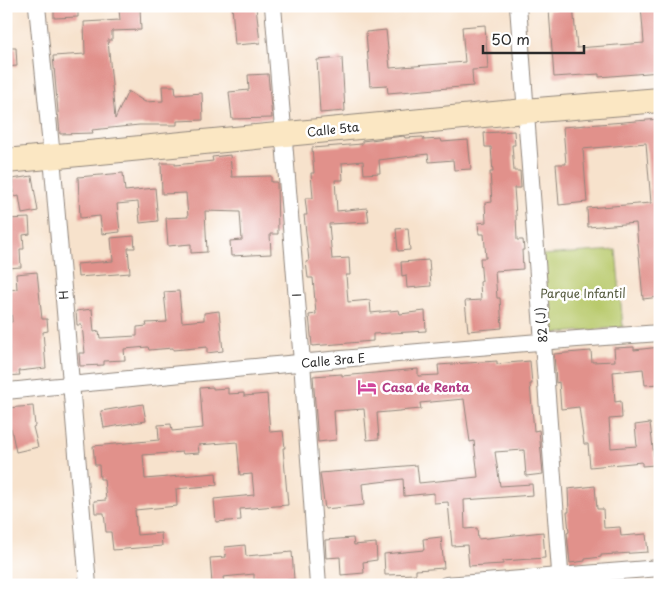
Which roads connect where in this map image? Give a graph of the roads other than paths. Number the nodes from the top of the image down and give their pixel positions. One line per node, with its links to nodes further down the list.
1 (37, 6): 7 (street, H)
2 (273, 6): 6 (street, I)
3 (518, 6): 5 (street, 82 (J))
4 (660, 100): 5 (street, Calle 5ta)
5 (526, 111): 6 (street, Calle 5ta); 10 (street, 82 (J))
6 (283, 134): 7 (street, Calle 5ta); 11 (street, I)
7 (52, 156): 8 (street, Calle 5ta); 12 (street, H)
8 (6, 161)
9 (660, 333): 10 (street, Calle 3ra E)
10 (543, 341): 11 (street, Calle 3ra E); 15 (street, 82 (J))
11 (302, 362): 12 (street, Calle 3ra E); 17 (street, I)
12 (70, 385): 13 (street, Calle 3ra E); 16 (street, H)
13 (6, 391)
14 (660, 568): 15 (street)
15 (560, 580): 18 (street)
16 (88, 585)
17 (318, 585)
18 (446, 585)

